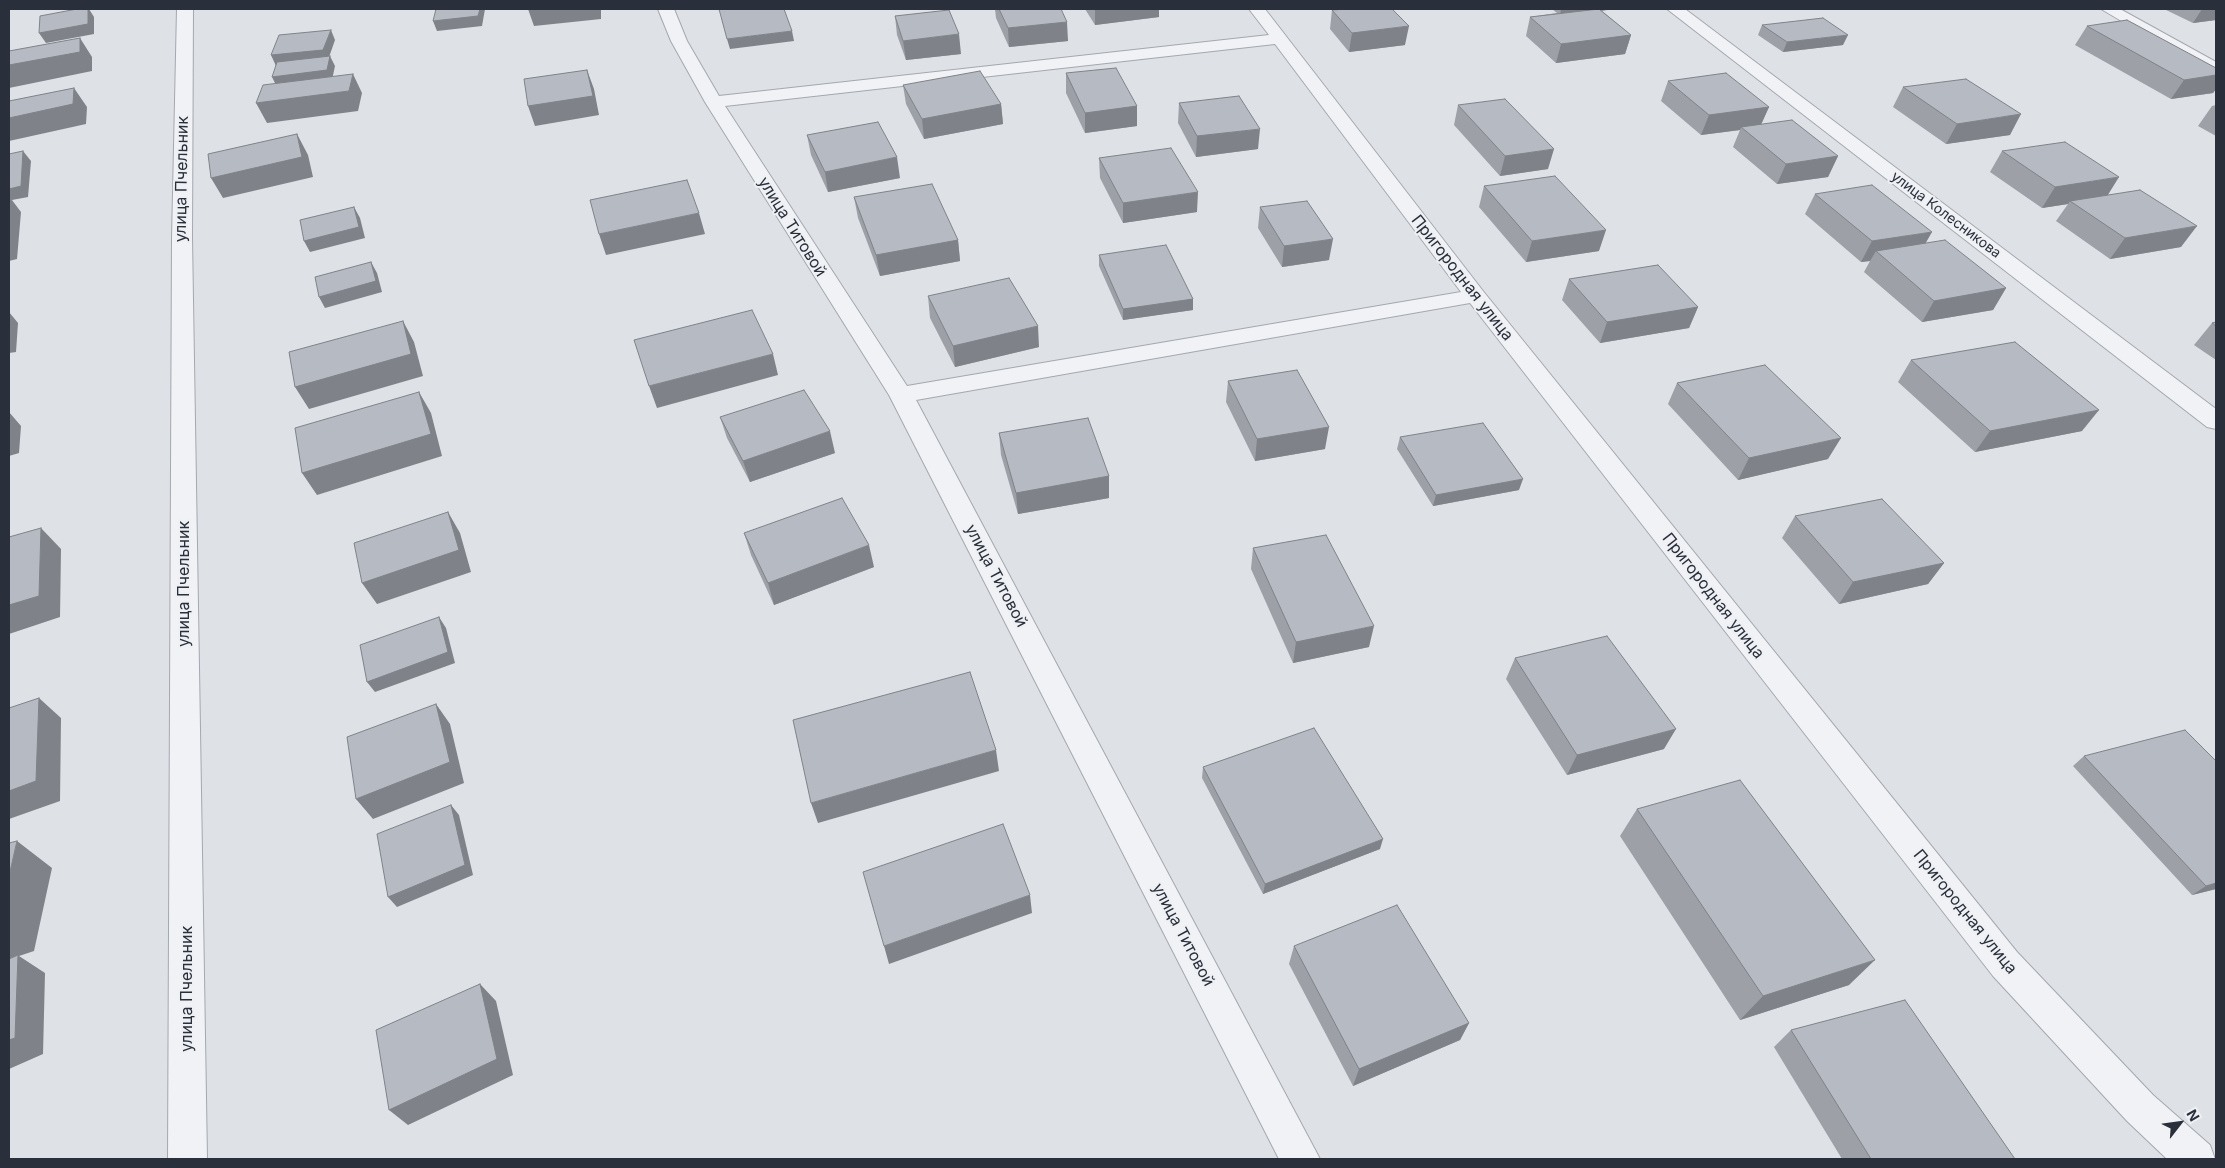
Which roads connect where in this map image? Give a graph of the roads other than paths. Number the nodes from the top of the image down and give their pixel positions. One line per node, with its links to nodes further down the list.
1 (185, 9): 12 (street, улица Пчельник)
2 (666, 9): 8 (street, улица Титовой)
3 (1256, 9): 6 (street, Пригородная улица)
4 (1675, 9): 11 (street, улица Колесникова)
5 (2109, 9): 7 (street)
6 (1279, 39): 8 (street); 9 (street, Пригородная улица)
7 (2216, 69)
8 (714, 102): 10 (street, улица Титовой)
9 (1475, 296): 10 (street); 14 (street, Пригородная улица)
10 (902, 395): 13 (street, улица Титовой)
11 (2216, 421)
12 (188, 1159)
13 (1300, 1159)
14 (2196, 1159)

